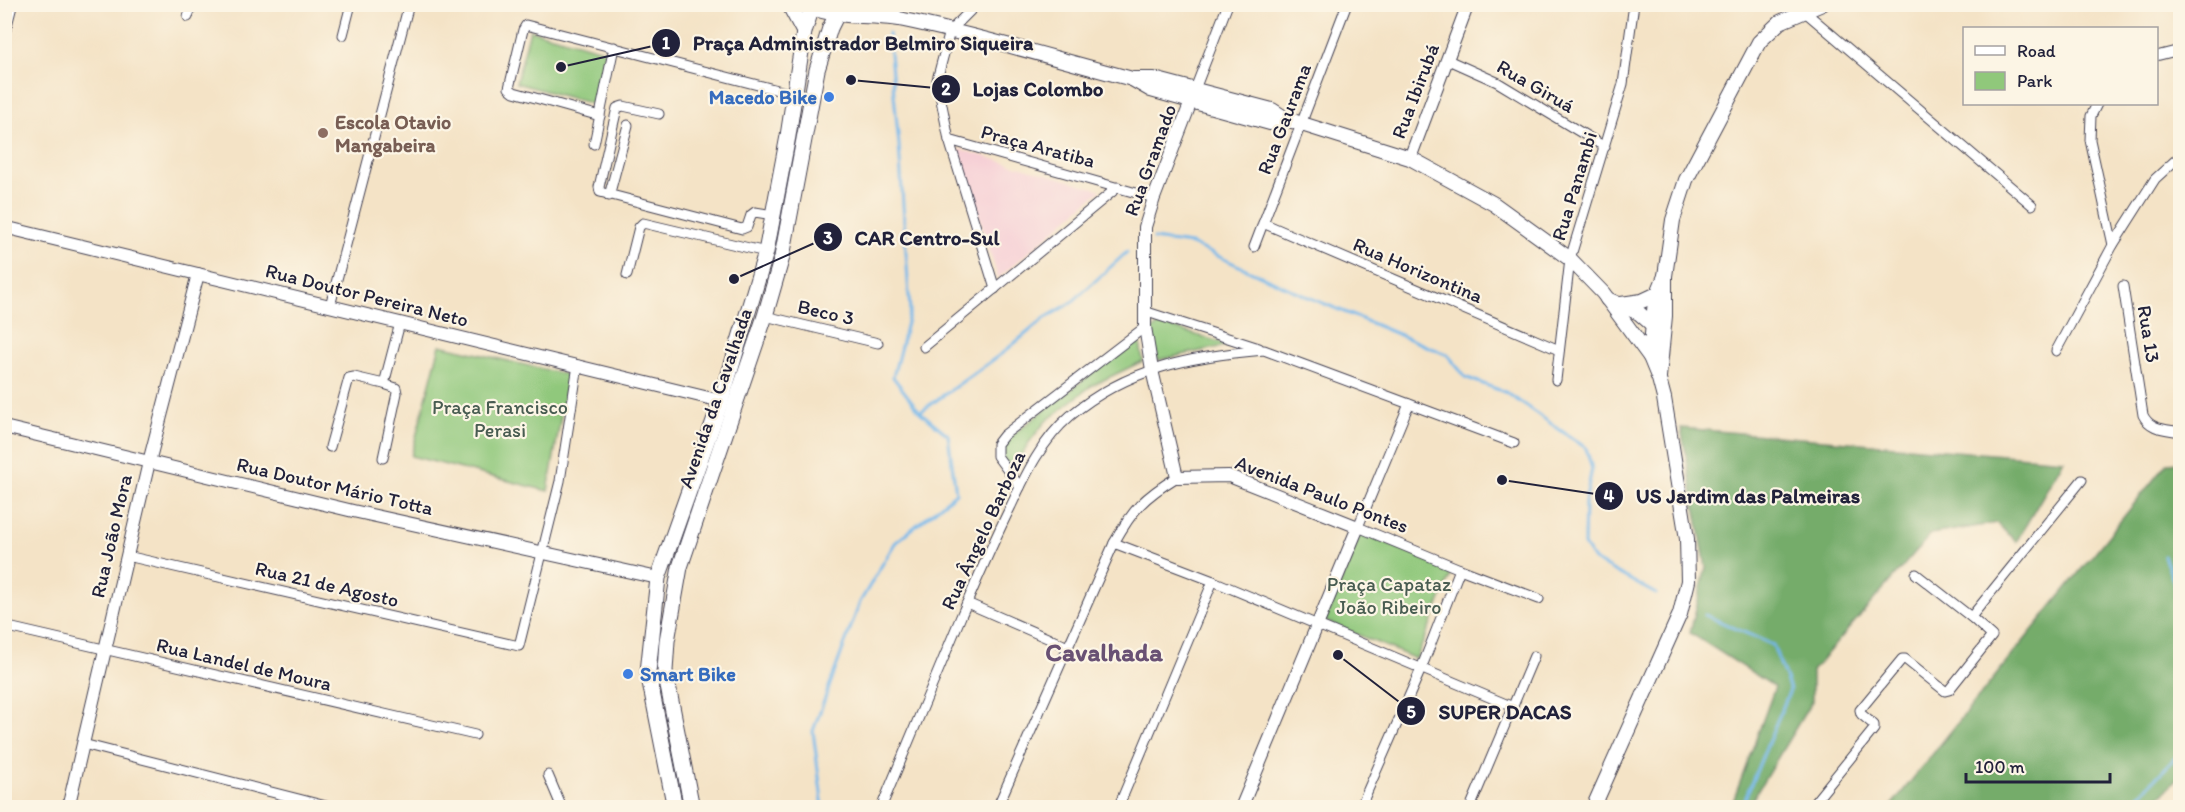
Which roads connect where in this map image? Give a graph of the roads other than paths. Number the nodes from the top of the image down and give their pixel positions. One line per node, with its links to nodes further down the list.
1 (11, 4): 18 (street)
2 (192, 4): 16 (street)
3 (351, 4): 21 (street)
4 (409, 4): 55 (street)
5 (789, 4): 19 (main road)
6 (872, 4): 17 (main road)
7 (977, 4): 20 (street)
8 (1228, 4): 27 (street, Rua Gramado)
9 (1347, 4): 31 (street, Rua Gaurama)
10 (1468, 4): 25 (street, Rua Ibirubá)
11 (1634, 4): 35 (street, Rua Panambi)
12 (1822, 4): 15 (main road)
13 (809, 6): 14 (main road); 19 (main road, Avenida da Cavalhada)
14 (839, 9): 17 (main road); 57 (main road, Avenida da Cavalhada)
15 (1804, 11): 41 (street); 53 (main road)
16 (188, 16)
17 (902, 20): 20 (main road)
18 (4, 31)
19 (804, 32): 26 (main road, Avenida da Cavalhada)
20 (950, 32): 27 (main road); 33 (street)
21 (343, 35)
22 (614, 47): 26 (street); 30 (street); 30 (street)
23 (2181, 50): 24 (street)
24 (2158, 56)
25 (1448, 60): 35 (street, Rua Giruá); 37 (street, Rua Ibirubá)
26 (793, 94): 42 (main road, Avenida da Cavalhada)
27 (1194, 95): 31 (main road); 40 (street, Rua Gramado)
28 (2096, 105): 45 (street)
29 (659, 114): 39 (street)
30 (600, 116): 34 (street)
31 (1301, 123): 37 (main road); 43 (street, Rua Gaurama)
32 (628, 125): 39 (street)
33 (949, 140): 38 (street, Praça Aratiba); 52 (street)
34 (594, 144)
35 (1605, 147): 48 (street, Rua Panambi)
36 (2181, 156): 45 (street)
37 (1410, 158): 48 (main road)
38 (1118, 187): 40 (street, Praça Aratiba); 52 (street, Praça Aratiba)
39 (609, 196): 42 (street)
40 (1154, 198): 56 (street, Rua Gramado)
41 (2032, 205)
42 (773, 215): 47 (main road, Avenida da Cavalhada)
43 (1263, 223): 46 (street, Rua Gaurama); 65 (street, Rua Horizontina)
44 (4, 227): 49 (street, Rua Doutor Pereira Neto)
45 (2113, 245): 66 (street)
46 (1254, 247)
47 (766, 252): 50 (street); 72 (main road, Avenida da Cavalhada)
48 (1570, 259): 54 (main road); 65 (street, Rua Panambi)
49 (198, 274): 55 (street, Rua Doutor Pereira Neto); 79 (street, Rua João Mora)
50 (627, 275)
51 (2123, 286): 75 (street, Rua 13)
52 (995, 289): 63 (street, Praça Aratiba)
53 (1662, 293): 54 (main road); 60 (main road); 67 (main road)
54 (1614, 302): 59 (main road); 60 (main road)
55 (330, 306): 58 (street, Rua Doutor Pereira Neto)
56 (1144, 311): 61 (street, Rua Gramado); 64 (street)
57 (765, 316): 62 (street, Beco 3); 96 (main road, Avenida da Cavalhada)
58 (400, 323): 68 (street, Rua Doutor Pereira Neto); 71 (street)
59 (1624, 323): 60 (main road); 67 (main road)
60 (1652, 324): 67 (main road)
61 (1145, 327): 69 (street, Rua Gramado); 82 (street)
62 (879, 343)
63 (924, 347)
64 (1264, 350): 69 (street, Rua Ângelo Barboza); 73 (street, Rua Ângelo Barboza)
65 (1559, 350): 70 (street, Rua Panambi)
66 (2056, 351)
67 (1656, 357): 116 (main road)
68 (578, 365): 72 (street, Rua Doutor Pereira Neto); 85 (street)
69 (1152, 370): 80 (street, Rua Gramado); 82 (street, Rua Ângelo Barboza)
70 (1556, 380)
71 (384, 384): 77 (street); 78 (street)
72 (721, 401): 89 (main road, Avenida da Cavalhada)
73 (1409, 404): 76 (street, Rua Ângelo Barboza); 83 (street)
74 (4, 427): 79 (street, Rua Doutor Mário Totta)
75 (2181, 432)
76 (1514, 443)
77 (330, 447)
78 (383, 458)
79 (149, 462): 85 (street, Rua Doutor Mário Totta); 86 (street, Rua João Mora)
80 (1176, 477): 83 (street, Avenida Paulo Pontes); 84 (street)
81 (2082, 480): 93 (street)
82 (1020, 487): 92 (street, Rua Ângelo Barboza)
83 (1358, 527): 87 (street, Avenida Paulo Pontes); 95 (street)
84 (1114, 543): 90 (street); 97 (street)
85 (543, 552): 86 (street, Rua 21 de Agosto); 89 (street, Rua Doutor Mário Totta)
86 (127, 556): 98 (street, Rua João Mora)
87 (1460, 569): 91 (street, Avenida Paulo Pontes); 100 (street)
88 (1916, 574): 93 (street)
89 (658, 578): 96 (main road); 108 (main road, Avenida da Cavalhada)
90 (1213, 581): 95 (street); 112 (street)
91 (1539, 599)
92 (967, 603): 97 (street); 110 (street, Rua Ângelo Barboza)
93 (1971, 617): 117 (street)
94 (4, 626): 98 (street, Rua Landel de Moura)
95 (1317, 626): 100 (street); 113 (street)
96 (667, 641): 109 (main road, Avenida da Cavalhada)
97 (1068, 647): 111 (street)
98 (105, 650): 102 (street, Rua Landel de Moura); 103 (street, Rua João Mora)
99 (1534, 656): 101 (street)
100 (1421, 669): 101 (street); 114 (street)
101 (1512, 708): 115 (street)
102 (475, 735)
103 (83, 744): 105 (street, Rua João Mora); 106 (street)
104 (548, 775): 107 (street)
105 (68, 807)
106 (333, 807)
107 (562, 807)
108 (675, 807)
109 (692, 807)
110 (881, 807)
111 (997, 807)
112 (1118, 807)
113 (1241, 807)
114 (1360, 807)
115 (1470, 807)
116 (1593, 807)
117 (1810, 807)

